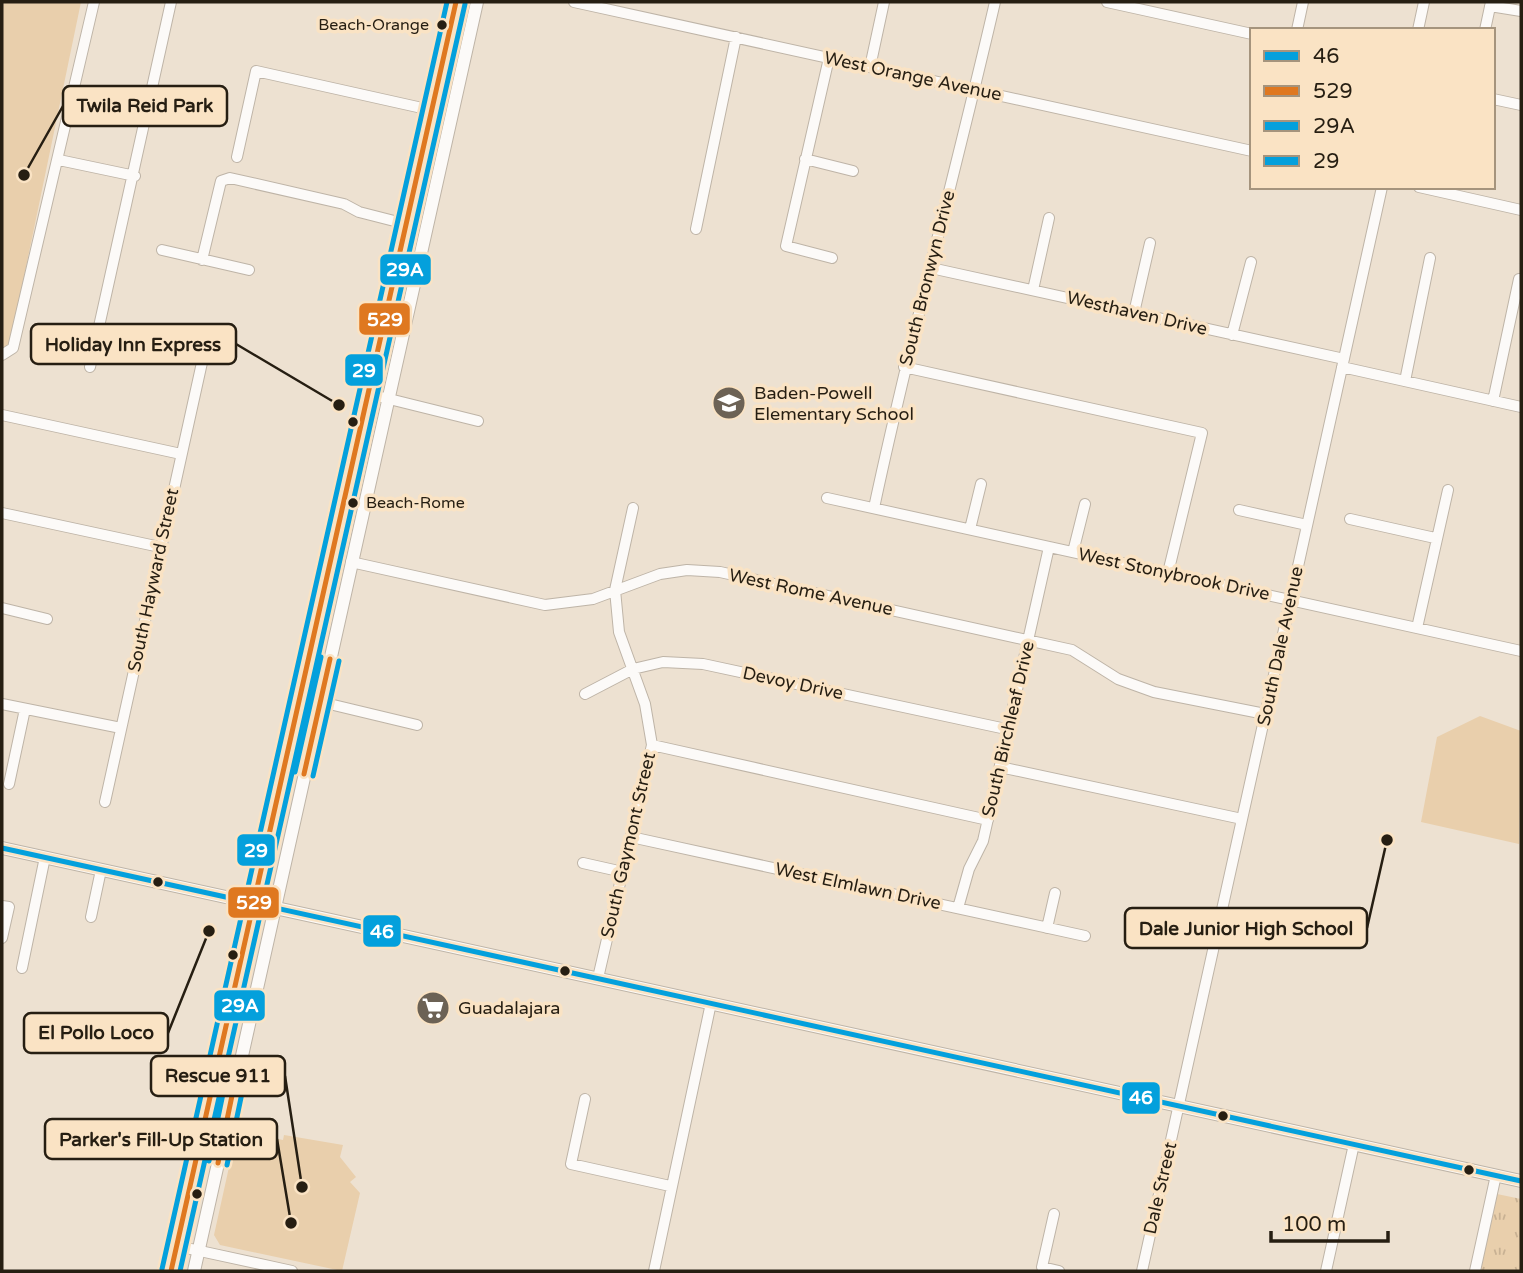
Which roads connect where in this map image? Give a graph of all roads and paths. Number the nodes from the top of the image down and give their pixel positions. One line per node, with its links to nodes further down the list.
1 (94, 2): 28 (street)
2 (171, 2): 30 (street)
3 (456, 2): 24 (main road)
4 (477, 2): 56 (main road)
5 (574, 2): 12 (street, West Orange Avenue)
6 (884, 2): 20 (street)
7 (995, 2): 21 (street, South Bronwyn Drive)
8 (1107, 2): 17 (street)
9 (1303, 2): 14 (street)
10 (1424, 2): 15 (street)
11 (1491, 4): 13 (street); 16 (street)
12 (629, 8): 18 (street, West Orange Avenue)
13 (1521, 11)
14 (1297, 28)
15 (1418, 28)
16 (1485, 28)
17 (1250, 34)
18 (736, 37): 19 (street, West Orange Avenue); 36 (street)
19 (829, 58): 20 (street, West Orange Avenue); 27 (street)
20 (870, 67): 21 (street, West Orange Avenue)
21 (973, 89): 25 (street, West Orange Avenue); 43 (street, South Bronwyn Drive)
22 (1495, 99): 23 (street)
23 (1521, 105)
24 (431, 110): 26 (street); 35 (main road)
25 (1250, 150)
26 (237, 157)
27 (805, 159): 29 (street); 39 (street)
28 (59, 160): 30 (street); 49 (street)
29 (853, 171)
30 (135, 176): 52 (street)
31 (1382, 189): 51 (street, South Dale Avenue)
32 (1428, 189): 33 (street)
33 (1521, 210)
34 (1049, 218): 46 (street)
35 (406, 224): 41 (street); 55 (main road)
36 (696, 229)
37 (1150, 243): 47 (street)
38 (162, 250): 41 (street)
39 (832, 258)
40 (1430, 258): 54 (street)
41 (202, 260): 44 (street)
42 (1251, 262): 48 (street)
43 (931, 268): 46 (street, Westhaven Drive); 53 (street, South Bronwyn Drive)
44 (248, 270)
45 (1519, 279): 57 (street)
46 (1033, 290): 47 (street, Westhaven Drive)
47 (1133, 313): 48 (street, Westhaven Drive)
48 (1232, 335): 51 (street, Westhaven Drive)
49 (2, 355)
50 (203, 358): 61 (street, South Hayward Street)
51 (1343, 363): 54 (street, Westhaven Drive); 71 (street, South Dale Avenue)
52 (90, 367)
53 (904, 367): 67 (street, South Bronwyn Drive); 78 (street)
54 (1405, 381): 57 (street, Westhaven Drive)
55 (369, 394): 56 (street); 109 (main road)
56 (386, 398): 60 (street); 77 (main road)
57 (1493, 401): 58 (street, Westhaven Drive)
58 (1521, 407)
59 (2, 415): 61 (street)
60 (478, 421)
61 (181, 454): 74 (street, South Hayward Street)
62 (981, 484): 72 (street)
63 (1448, 490): 73 (street)
64 (827, 498): 67 (street, West Stonybrook Drive)
65 (1085, 504): 76 (street)
66 (633, 508): 79 (street, South Gaymont Street)
67 (874, 508): 72 (street, West Stonybrook Drive)
68 (1238, 510): 71 (street)
69 (2, 513): 74 (street)
70 (1350, 519): 73 (street)
71 (1307, 525): 80 (street, South Dale Avenue)
72 (970, 529): 75 (street, West Stonybrook Drive)
73 (1435, 538): 83 (street)
74 (160, 547): 94 (street, South Hayward Street)
75 (1049, 547): 76 (street, West Stonybrook Drive); 85 (street, South Birchleaf Drive)
76 (1073, 552): 78 (street, West Stonybrook Drive)
77 (351, 562): 79 (street, West Rome Avenue); 89 (main road)
78 (1168, 573): 80 (street, West Stonybrook Drive)
79 (615, 590): 85 (street, West Rome Avenue); 87 (street, South Gaymont Street)
80 (1290, 600): 83 (street, West Stonybrook Drive); 92 (street, South Dale Avenue)
81 (2, 608): 82 (street)
82 (47, 619)
83 (1417, 628): 86 (street, West Stonybrook Drive)
84 (1521, 638): 86 (street)
85 (1028, 639): 92 (street, West Rome Avenue); 95 (street, South Birchleaf Drive)
86 (1520, 651)
87 (633, 669): 88 (street, Devoy Drive); 95 (street, Devoy Drive); 96 (street, South Gaymont Street)
88 (585, 694)
89 (321, 702): 93 (street); 111 (main road)
90 (2, 704): 91 (street)
91 (25, 709): 94 (street); 98 (street)
92 (1265, 714): 100 (street, South Dale Avenue)
93 (417, 725)
94 (121, 729): 99 (street, South Hayward Street)
95 (1006, 729): 97 (street, South Birchleaf Drive)
96 (652, 744): 101 (street); 102 (street, South Gaymont Street)
97 (1000, 768): 100 (street); 101 (street, South Birchleaf Drive)
98 (9, 783)
99 (105, 802)
100 (1242, 819): 121 (street, South Dale Avenue)
101 (988, 820): 112 (street, South Birchleaf Drive)
102 (631, 837): 107 (street, South Gaymont Street); 112 (street, West Elmlawn Drive)
103 (2, 848): 104 (main road)
104 (45, 858): 106 (main road); 117 (street)
105 (583, 863): 107 (street)
106 (101, 870): 109 (main road); 113 (street)
107 (623, 872): 118 (street, South Gaymont Street)
108 (1055, 893): 114 (street)
109 (251, 903): 111 (main road); 127 (main road)
110 (2, 906): 116 (street)
111 (273, 907): 118 (main road); 128 (main road)
112 (958, 908): 114 (street, West Elmlawn Drive)
113 (90, 917)
114 (1047, 928): 115 (street, West Elmlawn Drive)
115 (1085, 936)
116 (2, 938)
117 (22, 968)
118 (598, 978): 119 (main road)
119 (711, 1003): 121 (main road); 125 (street)
120 (585, 1099): 125 (street)
121 (1178, 1105): 122 (main road); 134 (street, Dale Street)
122 (1354, 1144): 123 (main road); 135 (street)
123 (1496, 1175): 124 (main road); 136 (street)
124 (1521, 1181)
125 (670, 1186): 132 (street)
126 (1054, 1214): 133 (street)
127 (177, 1245): 128 (street); 129 (main road)
128 (198, 1251): 130 (main road); 131 (street)
129 (171, 1271)
130 (194, 1271)
131 (292, 1271)
132 (654, 1271)
133 (1059, 1271)
134 (1142, 1271)
135 (1326, 1271)
136 (1475, 1271)

